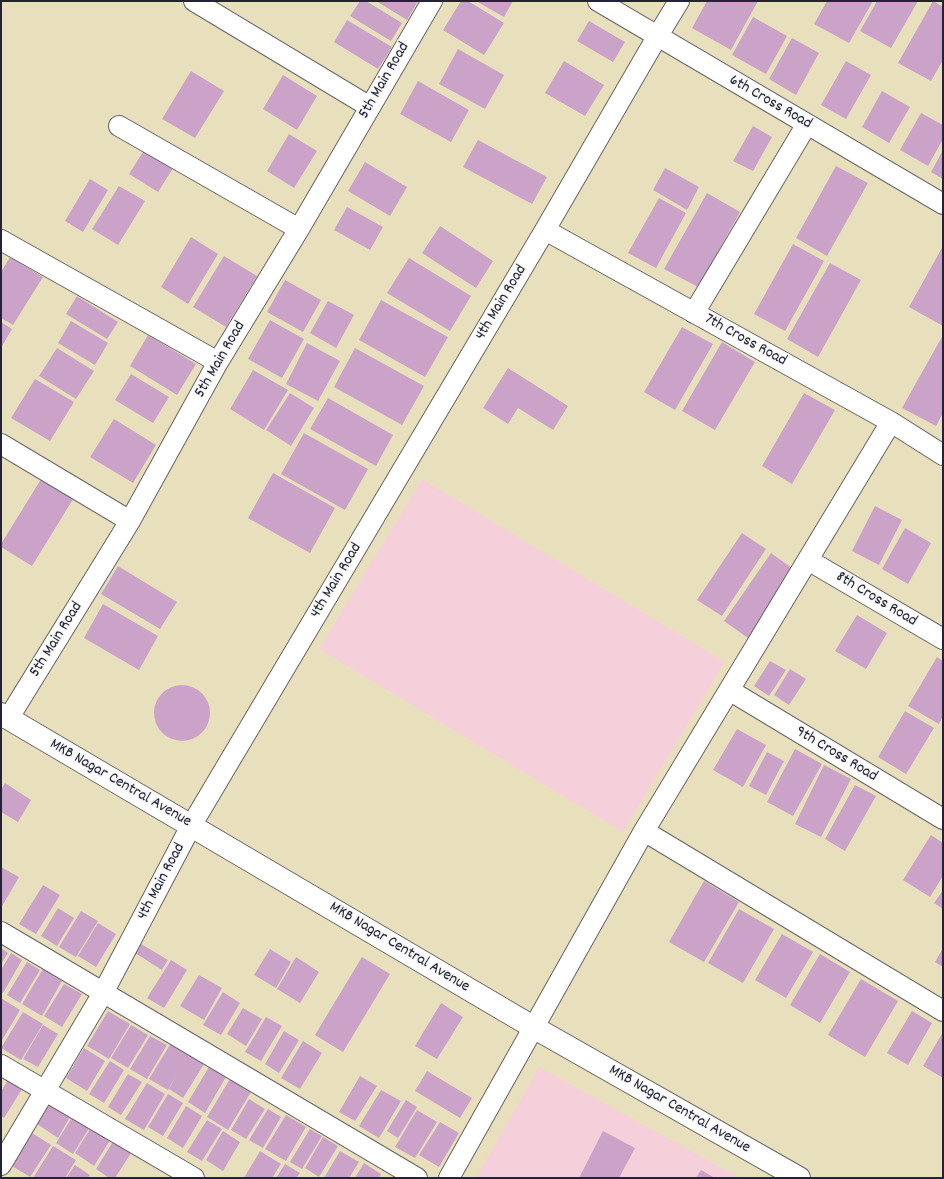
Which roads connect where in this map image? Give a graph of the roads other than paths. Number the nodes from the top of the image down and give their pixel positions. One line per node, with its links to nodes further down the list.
1 (194, 1): 6 (street)
2 (432, 1): 6 (street, 5th Main Road)
3 (598, 1): 5 (street, 6th Cross Road)
4 (679, 1): 5 (street, 4th Main Road)
5 (657, 37): 7 (street, 6th Cross Road); 11 (street, 4th Main Road)
6 (370, 107): 10 (street, 5th Main Road)
7 (807, 124): 9 (street, 6th Cross Road); 13 (street)
8 (119, 126): 10 (street)
9 (943, 204)
10 (299, 229): 14 (street, 5th Main Road)
11 (545, 230): 13 (street, 7th Cross Road); 24 (street, 4th Main Road)
12 (1, 240): 14 (street)
13 (694, 313): 15 (street, 7th Cross Road)
14 (218, 362): 18 (street, 5th Main Road)
15 (890, 422): 17 (street, 7th Cross Road); 19 (street)
16 (1, 444): 18 (street)
17 (943, 455)
18 (130, 522): 22 (street, 5th Main Road)
19 (808, 560): 20 (street, 8th Cross Road); 21 (street)
20 (943, 639)
21 (729, 690): 23 (street, 9th Cross Road); 25 (street)
22 (5, 716): 24 (main road, MKB Nagar Central Avenue)
23 (943, 819)
24 (191, 826): 27 (street, 4th Main Road); 29 (main road, MKB Nagar Central Avenue)
25 (644, 831): 28 (street); 29 (street)
26 (1, 932): 27 (street)
27 (103, 993): 31 (street, 4th Main Road); 34 (street)
28 (943, 1011)
29 (533, 1027): 35 (street); 36 (main road, MKB Nagar Central Avenue)
30 (1, 1065): 31 (street)
31 (45, 1090): 32 (street, 4th Main Road); 33 (street)
32 (1, 1165)
33 (194, 1178)
34 (417, 1178)
35 (449, 1178)
36 (799, 1178)

